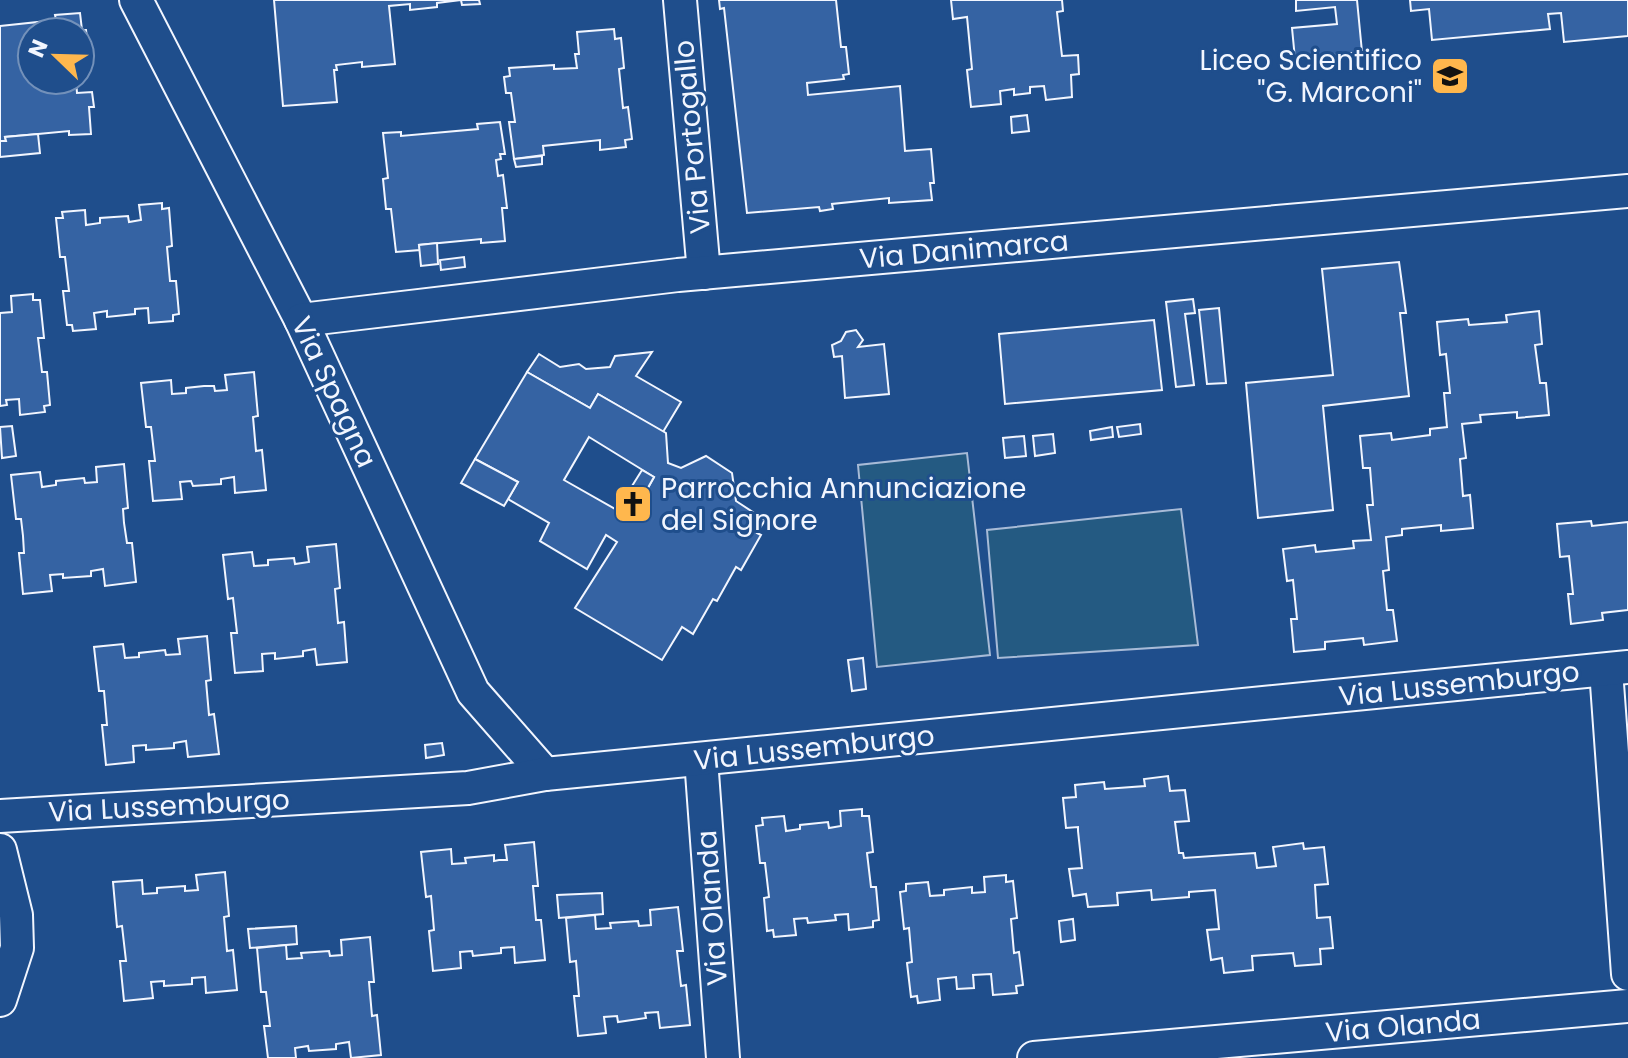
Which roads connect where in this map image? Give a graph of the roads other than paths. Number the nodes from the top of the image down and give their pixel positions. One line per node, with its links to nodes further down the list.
1 (136, 0): 5 (street, Via Spagna)
2 (680, 0): 4 (street, Via Portogallo)
3 (1628, 191): 4 (street, Via Danimarca)
4 (704, 273): 5 (street, Via Danimarca)
5 (301, 320): 8 (street, Via Spagna)
6 (1617, 668): 7 (street, Via Lussemburgo); 11 (street)
7 (701, 759): 8 (street, Via Lussemburgo); 14 (street, Via Olanda)
8 (545, 774): 9 (street, Via Lussemburgo)
9 (0, 816)
10 (0, 850): 12 (street)
11 (1628, 974)
12 (0, 1000)
13 (1628, 1006): 15 (street, Via Olanda)
14 (723, 1058)
15 (1034, 1058)

